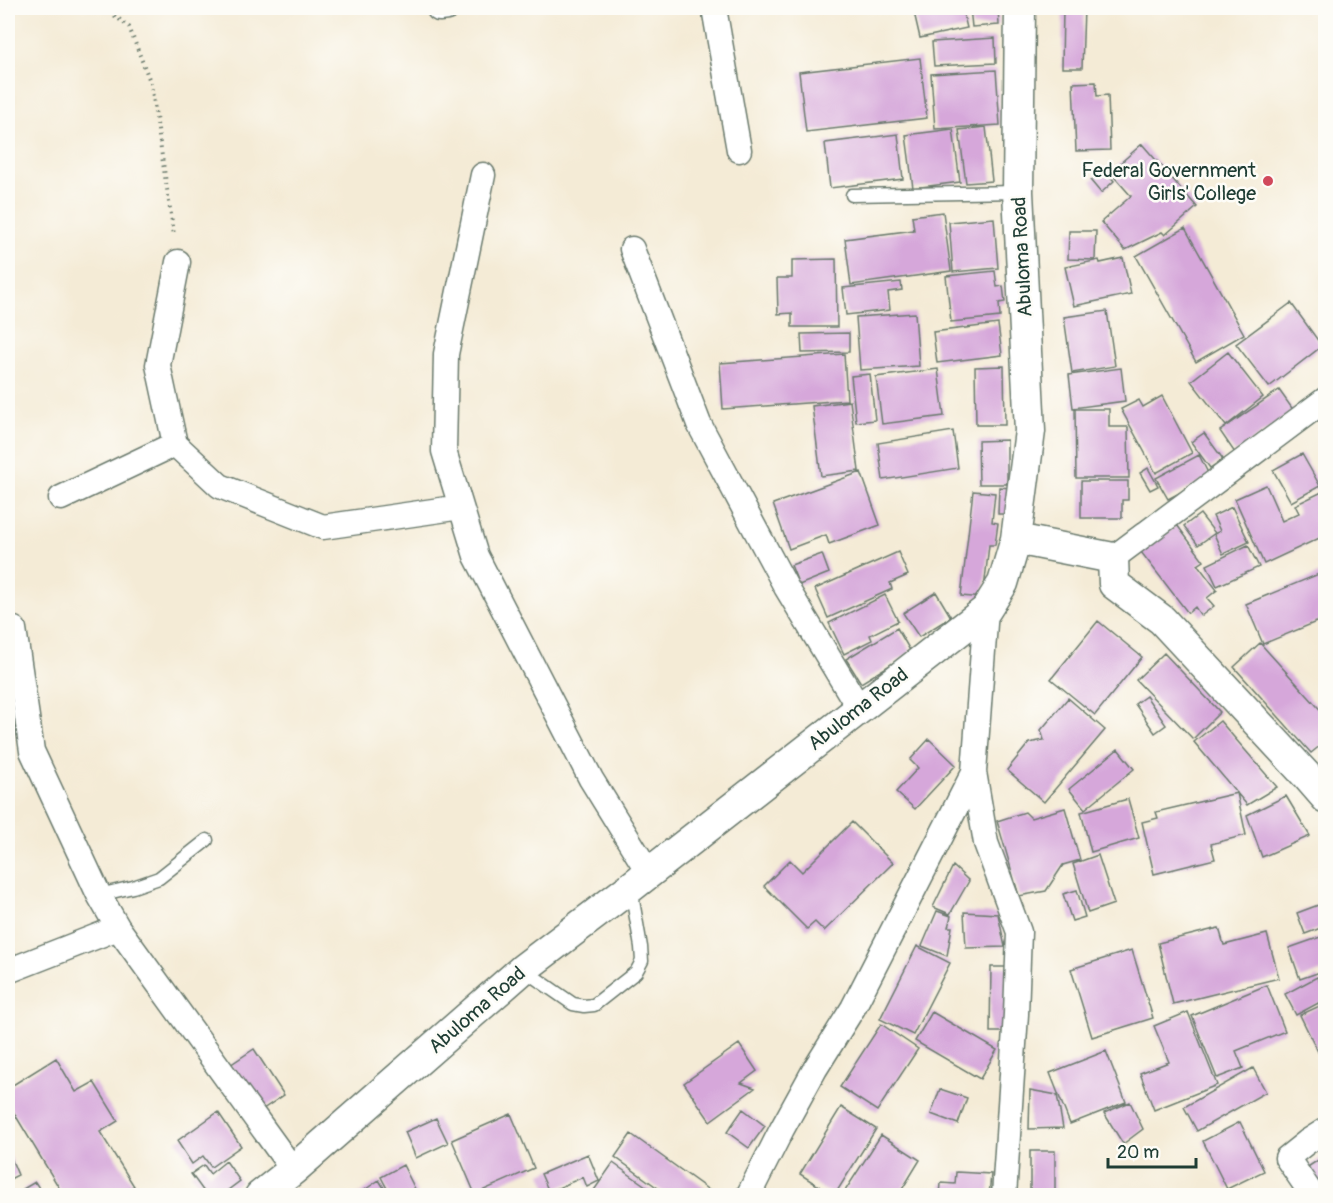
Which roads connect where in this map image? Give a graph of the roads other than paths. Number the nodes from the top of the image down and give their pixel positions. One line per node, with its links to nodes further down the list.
1 (714, 8): 3 (street)
2 (1020, 8): 5 (street, Abuloma Road)
3 (739, 150)
4 (483, 175): 12 (street)
5 (1018, 192): 6 (lane); 13 (street, Abuloma Road)
6 (852, 195)
7 (632, 249): 17 (street)
8 (178, 262): 10 (street)
9 (1326, 399): 14 (street)
10 (175, 444): 11 (street); 12 (street)
11 (61, 498)
12 (461, 507): 21 (street)
13 (1016, 539): 14 (street); 15 (street, Abuloma Road)
14 (1113, 558): 19 (street)
15 (986, 609): 17 (street, Abuloma Road); 18 (street)
16 (14, 629): 22 (street)
17 (859, 708): 21 (street, Abuloma Road)
18 (974, 772): 29 (street); 30 (street)
19 (1326, 798)
20 (207, 840): 22 (lane)
21 (640, 880): 24 (street, Abuloma Road); 24 (lane)
22 (99, 895): 23 (street)
23 (118, 928): 25 (street); 27 (street)
24 (523, 969): 27 (street, Abuloma Road)
25 (8, 971)
26 (1326, 1130): 31 (street)
27 (293, 1170): 28 (street, Abuloma Road)
28 (260, 1196)
29 (748, 1196)
30 (1004, 1196)
31 (1313, 1196)

